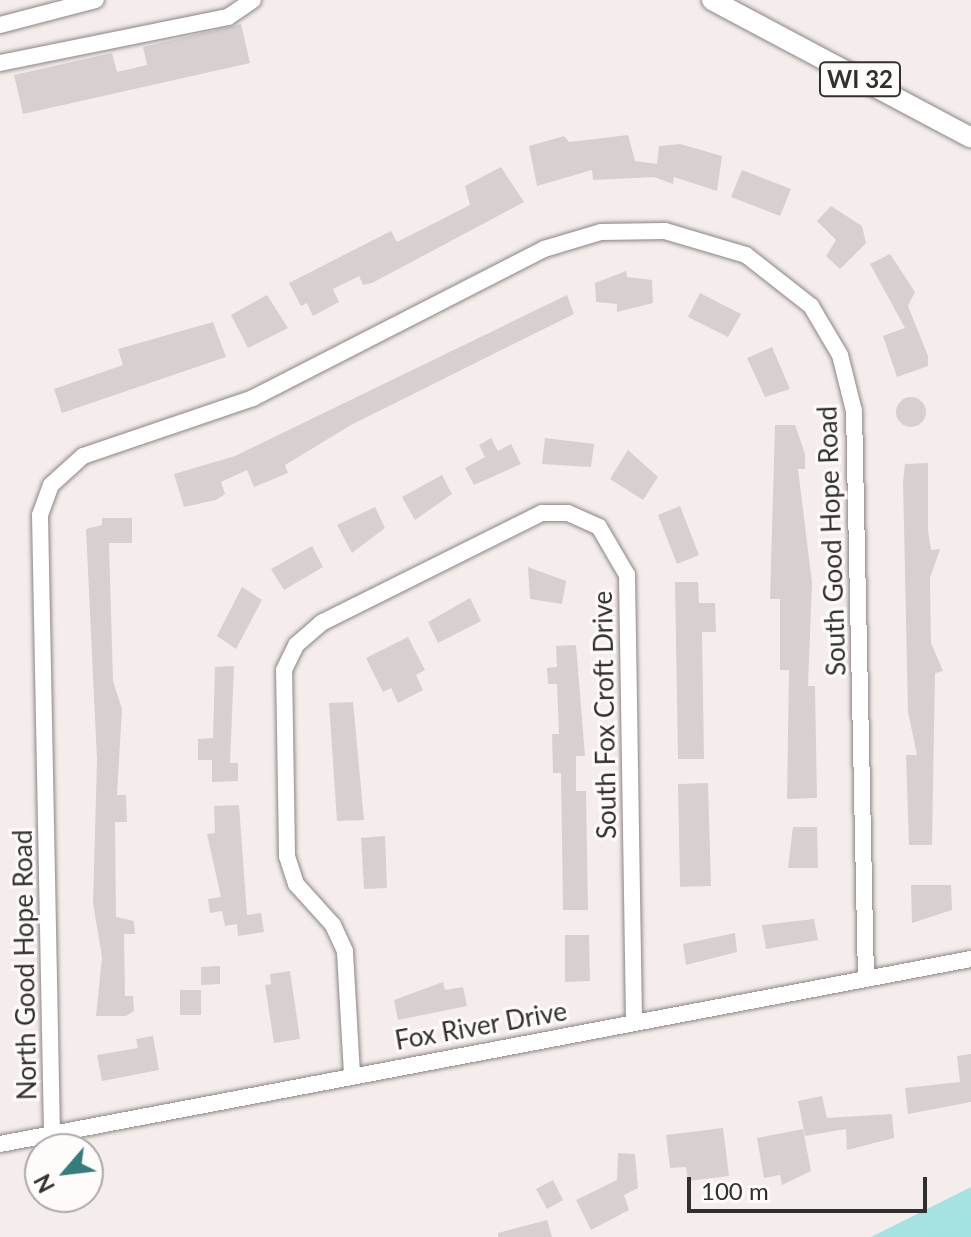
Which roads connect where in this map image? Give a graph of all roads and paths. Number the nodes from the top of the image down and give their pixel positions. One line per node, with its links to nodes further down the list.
1 (96, 0): 4 (street)
2 (253, 0): 5 (street)
3 (712, 0): 6 (main road, WI 32)
4 (0, 25)
5 (0, 63)
6 (971, 138)
7 (201, 418): 9 (street, South Good Hope Road); 12 (street, North Good Hope Road)
8 (971, 959): 9 (street, Fox River Drive)
9 (866, 978): 10 (street, Fox River Drive)
10 (634, 1023): 11 (street, Fox River Drive); 11 (street, South Fox Croft Drive)
11 (352, 1074): 13 (street, Fox River Drive)
12 (52, 1133)
13 (57, 1133)
14 (24, 1139): 15 (street, Fox River Drive)
15 (0, 1144)

